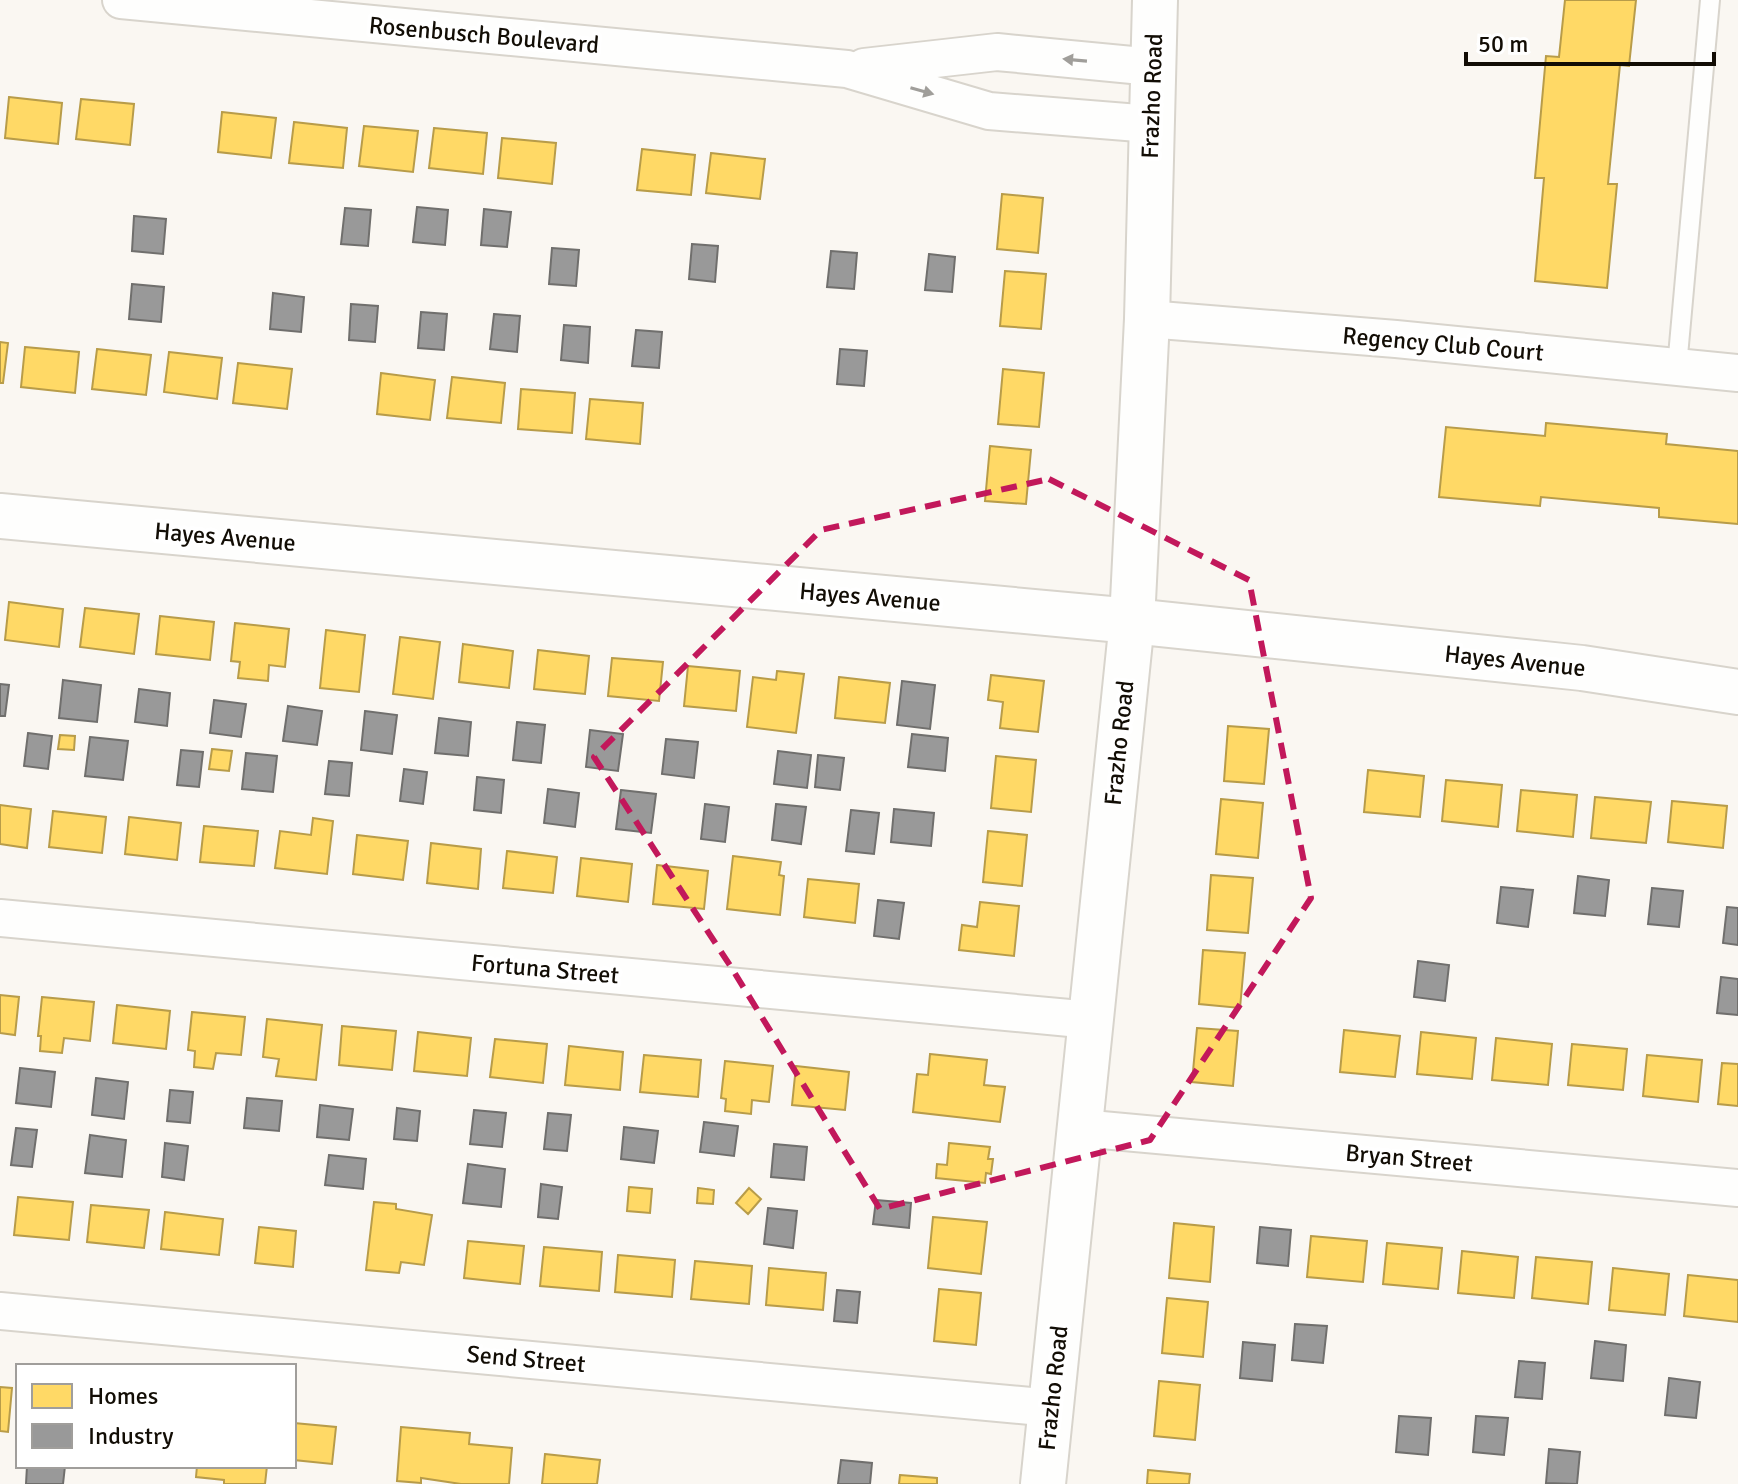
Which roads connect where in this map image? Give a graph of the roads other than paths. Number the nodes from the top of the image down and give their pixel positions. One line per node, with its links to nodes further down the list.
1 (121, 0): 5 (street, Rosenbusch Boulevard)
2 (1155, 0): 4 (street, Frazho Road)
3 (1710, 0): 8 (lane)
4 (1153, 67): 5 (street, Rosenbusch Boulevard, one-way to 5); 6 (street, Frazho Road)
5 (847, 69): 6 (street, Rosenbusch Boulevard, one-way to 6)
6 (1151, 124): 7 (street, Frazho Road)
7 (1147, 319): 8 (street, Regency Club Court); 11 (street, Frazho Road)
8 (1677, 367): 9 (street, Regency Club Court)
9 (1738, 373)
10 (0, 516): 11 (street, Hayes Avenue)
11 (1132, 621): 12 (street, Hayes Avenue); 14 (street, Frazho Road)
12 (1738, 692)
13 (0, 918): 14 (street, Fortuna Street)
14 (1091, 1020): 15 (street, Frazho Road)
15 (1080, 1128): 16 (street, Bryan Street); 18 (street, Frazho Road)
16 (1738, 1188)
17 (0, 1311): 18 (street, Send Street)
18 (1052, 1408): 19 (street, Frazho Road)
19 (1043, 1484)

